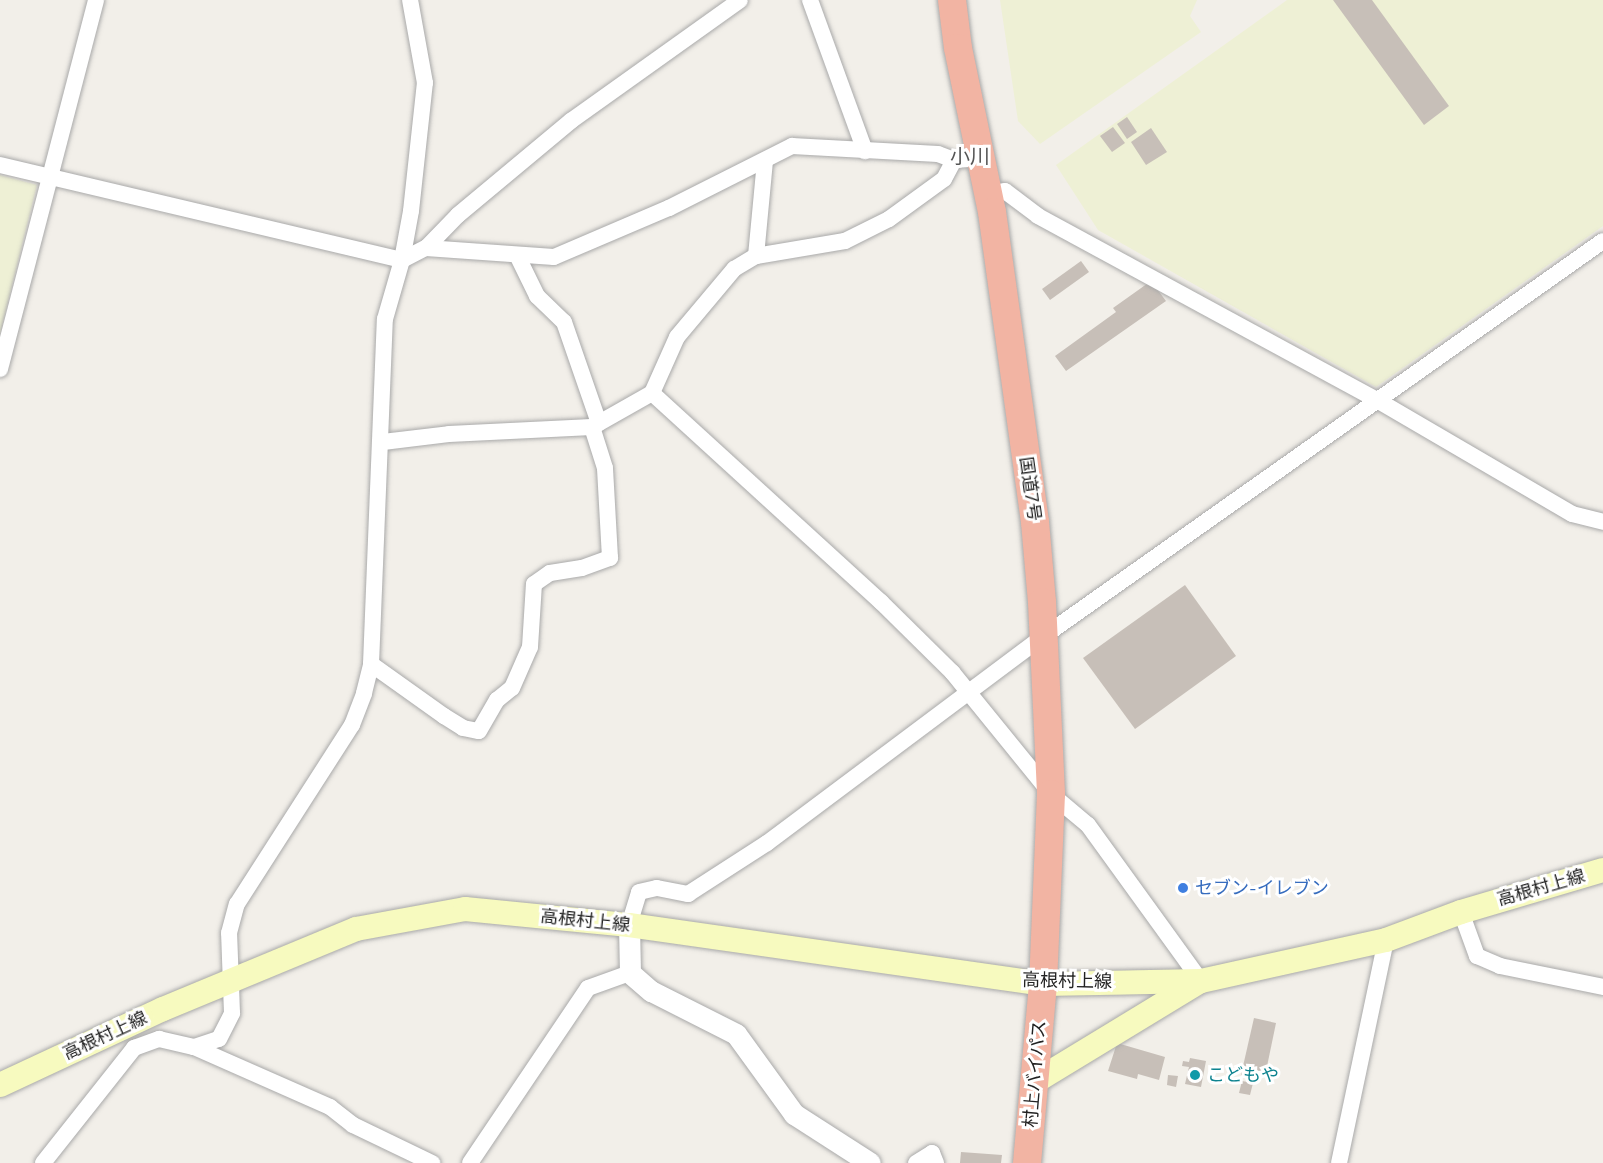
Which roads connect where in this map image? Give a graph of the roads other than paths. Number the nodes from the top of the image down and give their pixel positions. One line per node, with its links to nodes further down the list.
1 (96, 0): 10 (street)
2 (410, 0): 16 (street)
3 (740, 0): 13 (street)
4 (810, 0): 6 (street)
5 (952, 0): 7 (highway, 国道7号)
6 (865, 151): 7 (street); 8 (street)
7 (967, 159): 11 (highway, 国道7号); 15 (street)
8 (765, 160): 14 (street); 15 (street)
9 (0, 165): 10 (street)
10 (48, 177): 16 (street); 17 (street)
11 (987, 193): 19 (street); 23 (highway, 国道7号)
12 (1603, 241): 19 (street)
13 (426, 248): 14 (street); 16 (street)
14 (517, 255): 20 (street)
15 (756, 256): 18 (street)
16 (402, 260): 21 (street)
17 (0, 369)
18 (652, 393): 20 (street); 25 (street)
19 (1377, 400): 22 (street); 23 (street)
20 (596, 425): 21 (street); 24 (street)
21 (383, 442): 24 (street)
22 (1603, 522)
23 (1044, 636): 25 (street); 26 (highway, 国道7号)
24 (371, 664): 32 (street)
25 (969, 692): 26 (street); 29 (street)
26 (1051, 794): 33 (street); 34 (highway, 国道7号)
27 (1603, 870): 28 (main road, 高根村上線)
28 (1461, 912): 30 (main road, 高根村上線); 35 (street)
29 (629, 925): 31 (street); 32 (main road, 高根村上線); 34 (main road, 高根村上線)
30 (1386, 940): 33 (main road, 高根村上線); 46 (street)
31 (630, 973): 41 (street); 42 (street)
32 (229, 981): 36 (street); 38 (main road, 高根村上線)
33 (1201, 981): 34 (main road, 高根村上線); 37 (main road, 高根村上線)
34 (1043, 984): 37 (highway, 村上バイパス)
35 (1603, 987)
36 (194, 1047): 39 (street); 40 (street)
37 (1036, 1081): 45 (highway, 村上バイパス)
38 (0, 1085)
39 (43, 1163)
40 (432, 1163)
41 (470, 1163)
42 (870, 1163)
43 (916, 1163): 44 (street)
44 (936, 1163)
45 (1027, 1163)
46 (1340, 1163)

